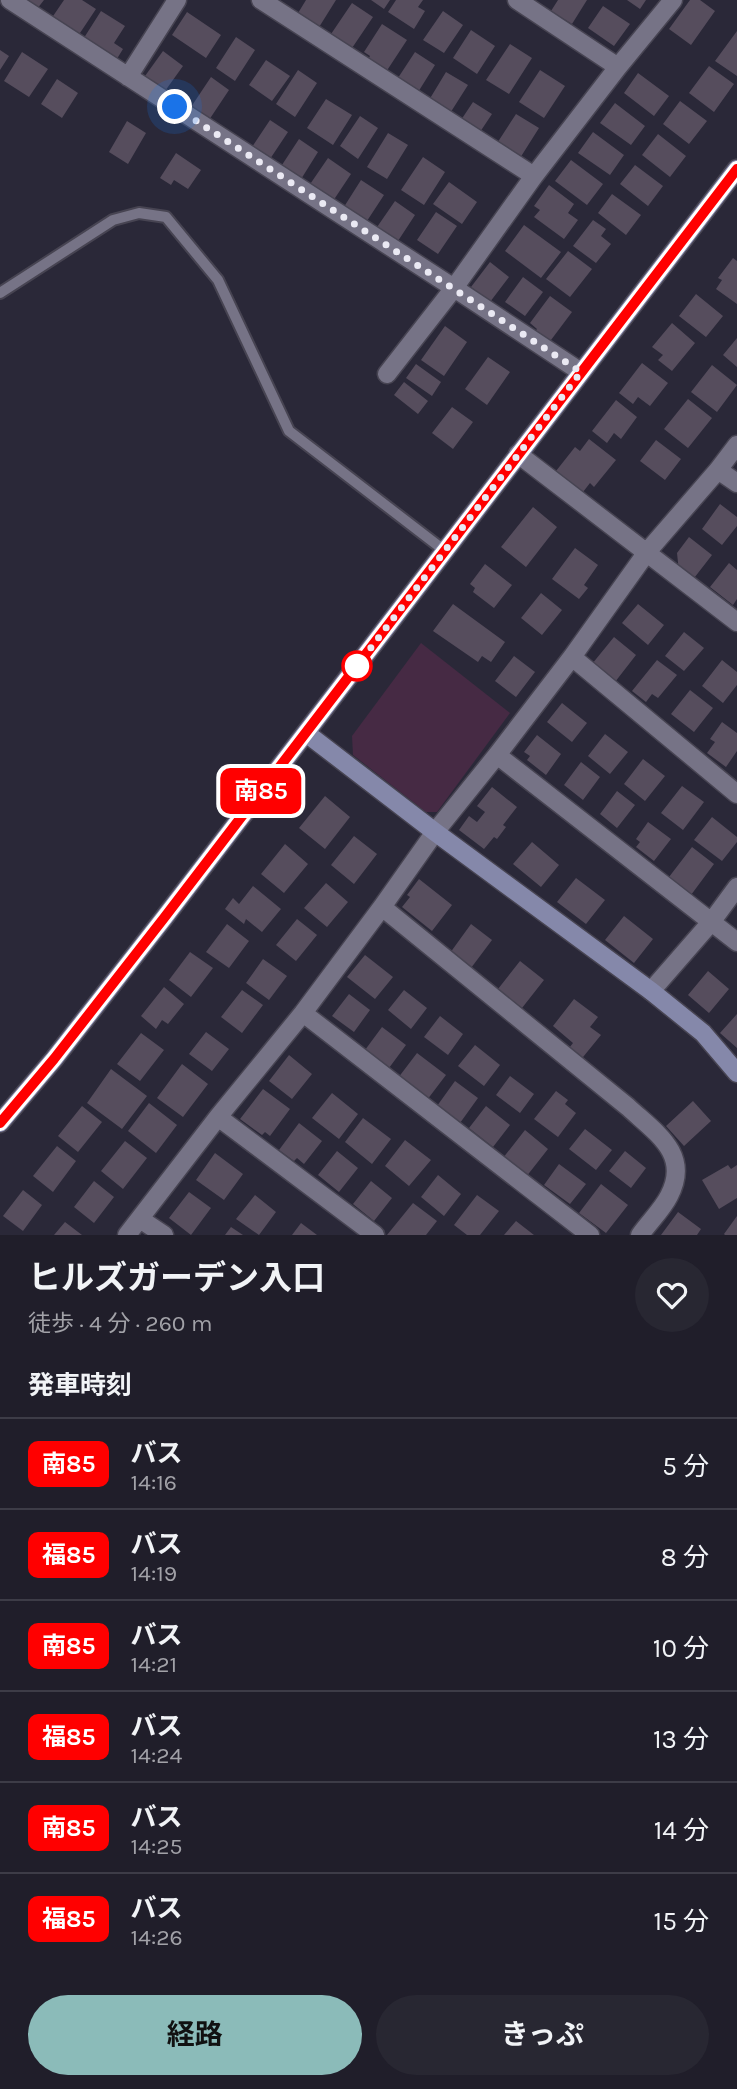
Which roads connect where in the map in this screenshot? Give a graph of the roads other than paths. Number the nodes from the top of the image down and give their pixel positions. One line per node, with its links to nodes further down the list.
1 (10, 0): 7 (street)
2 (177, 0): 7 (street)
3 (261, 0): 9 (street)
4 (517, 0): 6 (street)
5 (673, 0): 6 (street)
6 (618, 66): 9 (street)
7 (128, 77): 10 (street)
8 (737, 169): 12 (street)
9 (534, 176): 10 (street)
10 (454, 288): 12 (street); 13 (street)
11 (0, 293): 18 (lane)
12 (581, 372): 15 (street)
13 (387, 374)
14 (737, 445): 16 (street)
15 (518, 454): 18 (street); 19 (street)
16 (718, 470): 17 (street); 19 (street)
17 (737, 483)
18 (445, 551): 22 (street)
19 (647, 552): 20 (street); 21 (street)
20 (737, 622)
21 (572, 657): 23 (street); 24 (street)
22 (306, 733): 25 (street); 34 (street)
23 (497, 755): 25 (street); 28 (street)
24 (737, 794)
25 (435, 832): 27 (street); 30 (street)
26 (737, 887): 28 (street)
27 (382, 907): 31 (street); 40 (street)
28 (712, 921): 29 (street); 30 (street)
29 (737, 942)
30 (651, 991): 32 (street)
31 (303, 1013): 33 (street); 39 (street)
32 (737, 1073)
33 (218, 1116): 35 (street); 38 (street)
34 (0, 1123)
35 (140, 1219): 36 (street); 37 (street)
36 (127, 1235)
37 (164, 1235)
38 (374, 1235)
39 (590, 1235)
40 (639, 1235)

